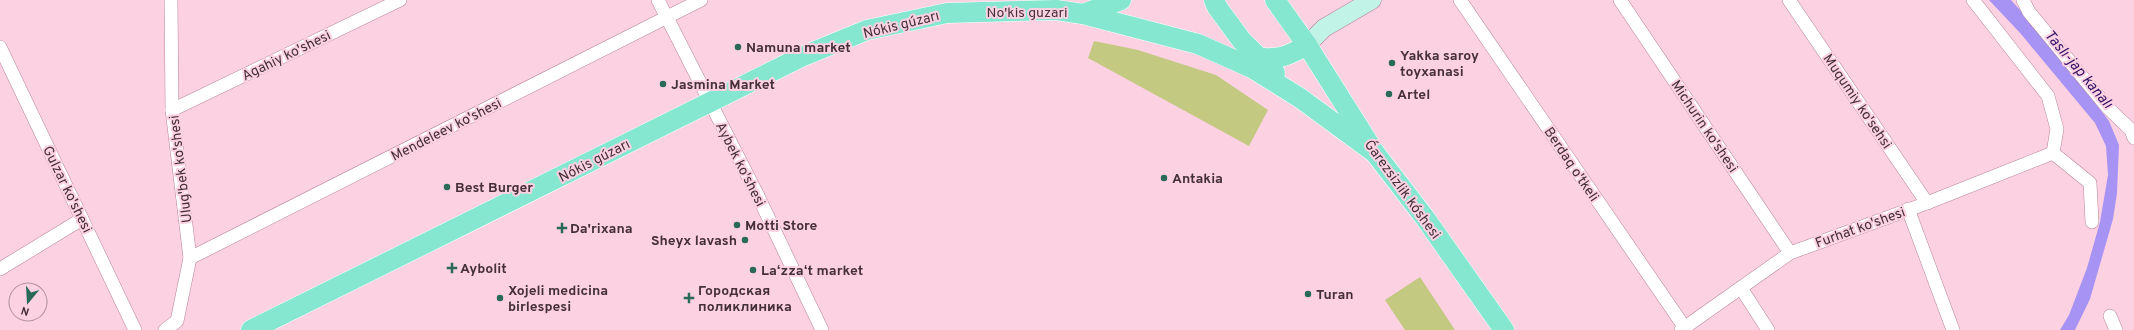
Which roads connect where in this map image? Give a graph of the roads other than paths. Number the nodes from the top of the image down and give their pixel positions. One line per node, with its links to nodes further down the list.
1 (171, 0): 23 (street, Ulug'bek ko'shesi)
2 (400, 0): 23 (street, Agahiy ko'shesi)
3 (658, 0): 16 (street, Aybek ko'shesi)
4 (701, 0): 16 (street, Mendeleev ko'shesi)
5 (1121, 0): 15 (main road)
6 (1214, 0): 20 (main road)
7 (1275, 0): 17 (main road, Ǵarezsizlik kóshesi)
8 (1372, 0): 17 (street)
9 (1460, 0): 36 (street, Berdaq o'tkeli)
10 (1620, 0): 31 (street, Michurin ko'shesi)
11 (1789, 0): 27 (street, Muqumiy ko'sehsi)
12 (1973, 0): 26 (street)
13 (2022, 0): 24 (street)
14 (947, 13): 15 (main road, No'kis guzari); 22 (main road, Nókis gúzarı)
15 (1083, 14): 19 (main road, No'kis guzari)
16 (666, 18): 22 (street, Aybek ko'shesi); 32 (street, Mendeleev ko'shesi)
17 (1307, 45): 20 (main road); 25 (main road, Ǵarezsizlik kóshesi)
18 (0, 47): 29 (street, Gulzar ko'shesi)
19 (1212, 51): 20 (main road); 21 (main road, No'kis guzari)
20 (1259, 57): 21 (main road)
21 (1300, 98): 25 (main road)
22 (710, 101): 39 (main road, Nókis gúzarı); 40 (street, Aybek ko'shesi)
23 (172, 110): 32 (street, Ulug'bek ko'shesi)
24 (2133, 133)
25 (1375, 153): 41 (main road, Ǵarezsizlik kóshesi)
26 (2053, 153): 27 (street, Furhat ko'shesi); 30 (street)
27 (1927, 203): 28 (street, Furhat ko'shesi)
28 (1908, 209): 31 (street, Furhat ko'shesi); 43 (street)
29 (82, 218): 33 (street); 37 (street, Gulzar ko'shesi)
30 (2092, 222)
31 (1790, 252): 34 (street, Furhat ko'shesi)
32 (190, 258): 38 (street, Ulug'bek ko'shesi)
33 (0, 269)
34 (1741, 288): 36 (street, Furhat ko'shesi); 42 (street)
35 (2110, 316): 44 (street)
36 (1683, 329)
37 (135, 330)
38 (165, 330)
39 (251, 330)
40 (822, 330)
41 (1504, 330)
42 (1768, 330)
43 (1953, 330)
44 (2116, 330)

